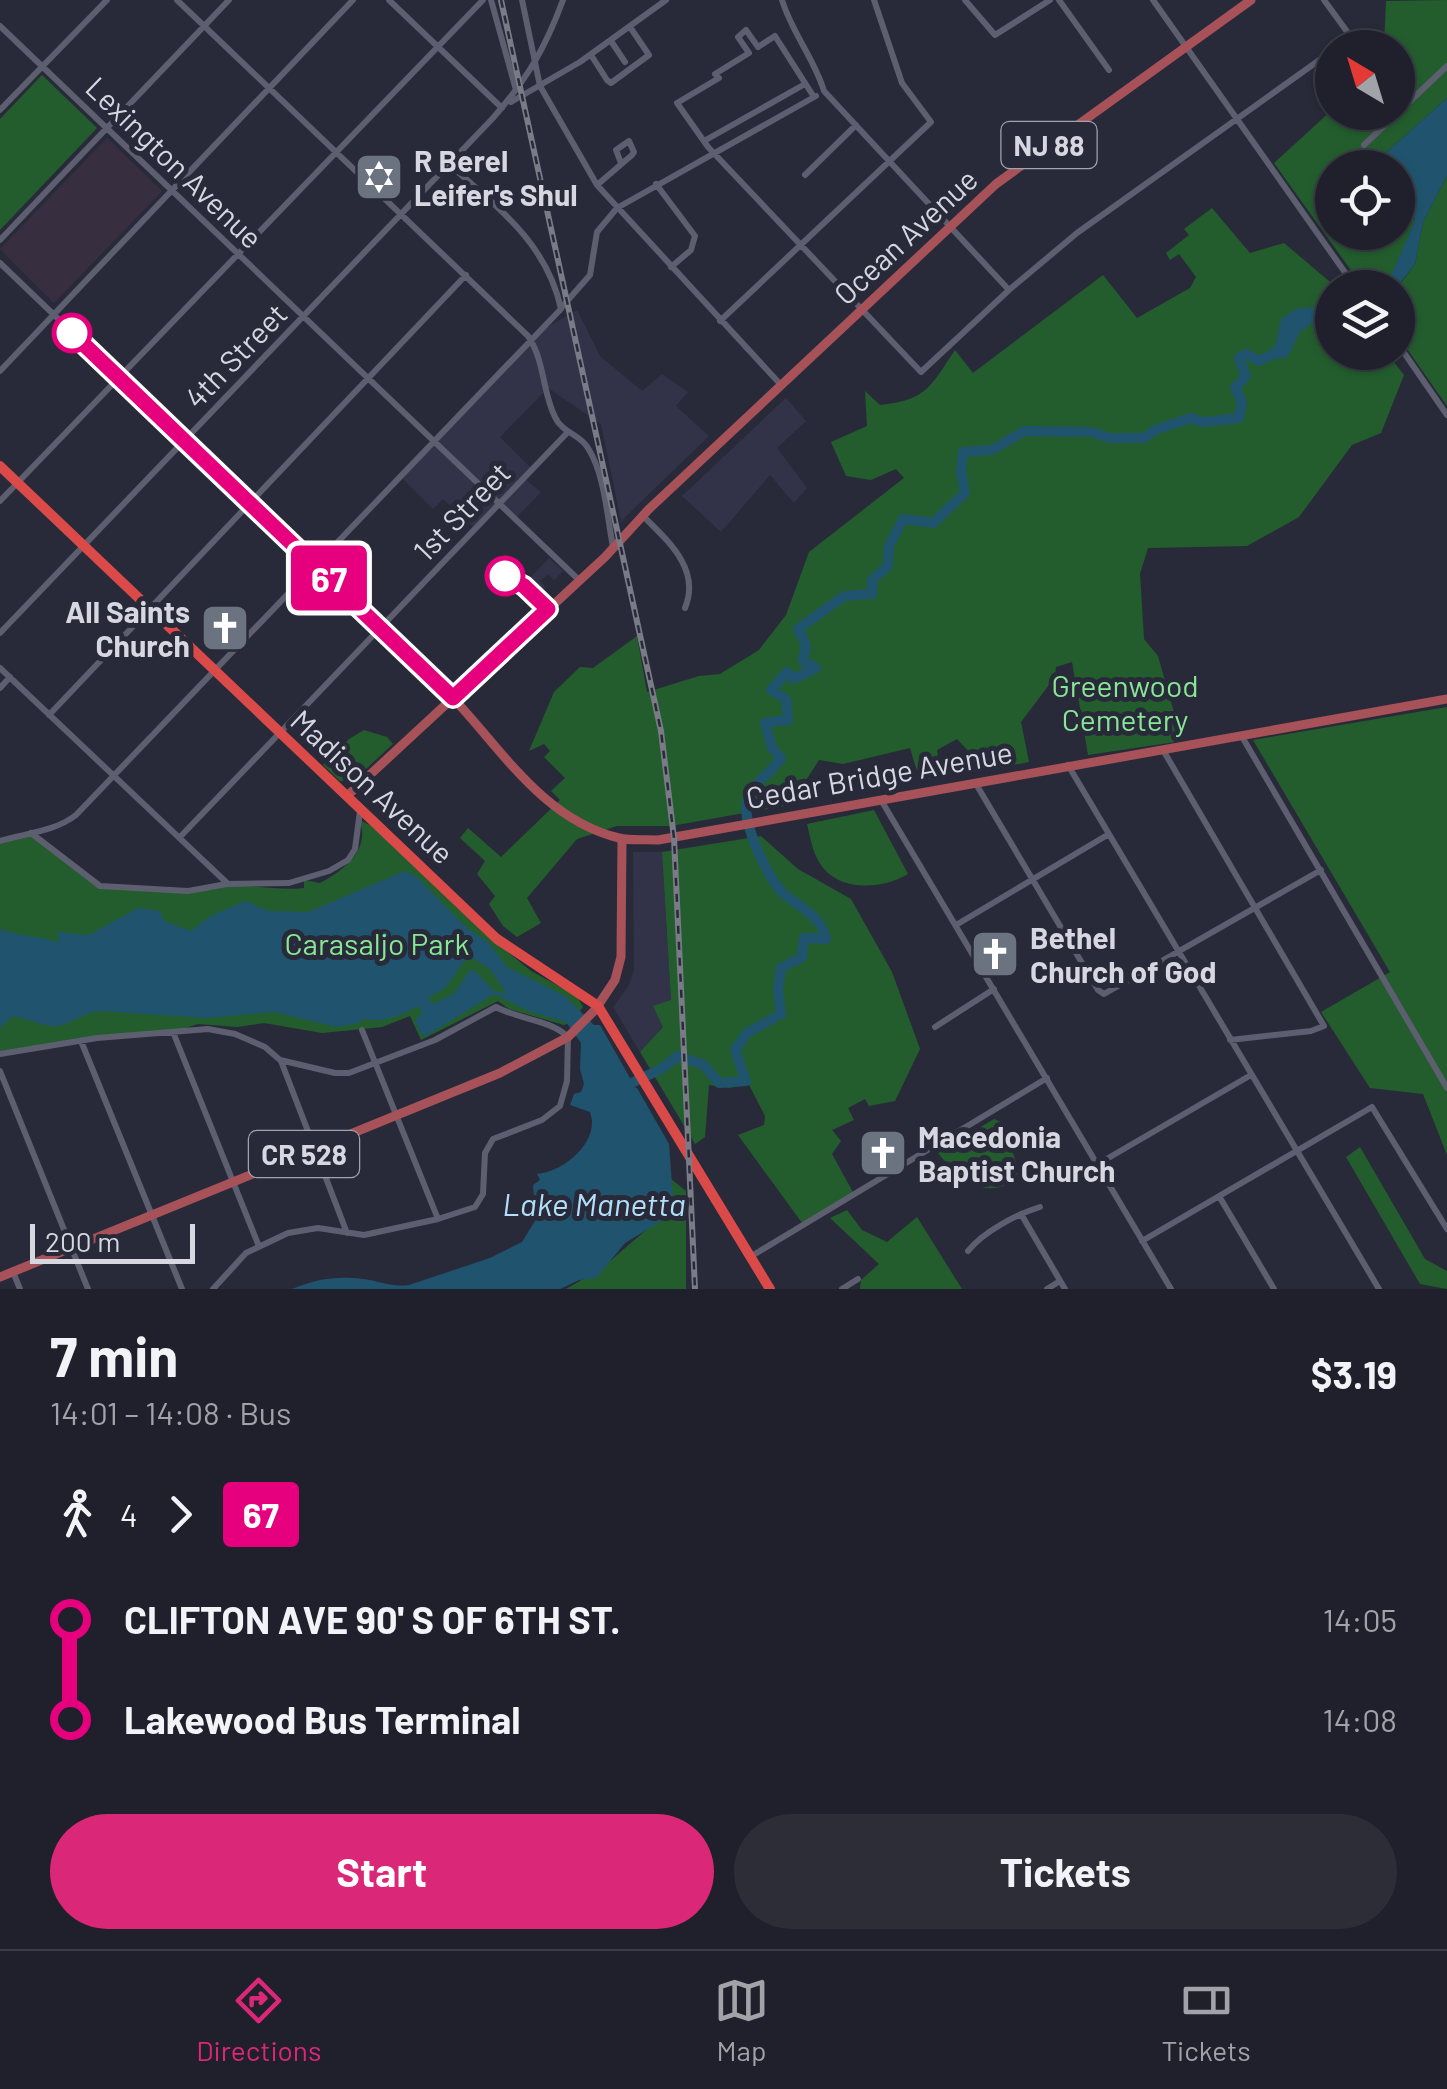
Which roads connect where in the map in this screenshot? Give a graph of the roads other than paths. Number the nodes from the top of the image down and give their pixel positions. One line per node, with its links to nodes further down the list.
1 (107, 0): 34 (street)
2 (178, 0): 21 (street)
3 (229, 0): 21 (street)
4 (353, 0): 39 (street)
5 (390, 0): 27 (street)
6 (483, 0): 27 (street)
7 (492, 0): 40 (street)
8 (522, 0): 31 (street)
9 (563, 0): 31 (street)
10 (666, 0): 22 (street)
11 (782, 0): 19 (street)
12 (874, 0): 52 (street)
13 (966, 0): 14 (street)
14 (1050, 0)
15 (1059, 0): 36 (street)
16 (1153, 0): 26 (street)
17 (1251, 0): 26 (main road, Ocean Avenue / NJ 88)
18 (1324, 0): 23 (street)
19 (790, 25): 24 (street); 41 (street)
20 (0, 26): 34 (street, Lexington Avenue)
21 (204, 26): 39 (street); 47 (street)
22 (630, 27): 25 (street); 30 (street)
23 (1346, 30)
24 (775, 36): 28 (street); 37 (street)
25 (611, 41): 30 (street); 32 (street)
26 (1185, 46): 45 (street); 61 (main road, Ocean Avenue / NJ 88)
27 (438, 47): 43 (street); 50 (street)
28 (758, 47): 29 (street); 29 (street)
29 (749, 53): 48 (street)
30 (591, 55): 38 (street)
31 (537, 62): 38 (street); 40 (street)
32 (625, 62)
33 (1315, 63): 45 (street)
34 (42, 66): 44 (street); 47 (street, Lexington Avenue)
35 (1447, 66): 49 (street)
36 (1109, 70)
37 (805, 84): 42 (street); 48 (street)
38 (540, 86): 43 (street); 56 (street)
39 (269, 87): 50 (street); 58 (street)
40 (516, 91): 43 (street)
41 (824, 91): 42 (street); 46 (street)
42 (814, 98): 51 (street)
43 (502, 108): 54 (street, 4th Street)
44 (0, 110)
45 (1237, 118): 67 (street); 69 (street)
46 (856, 125): 52 (street); 55 (street)
47 (106, 128): 58 (street, Lexington Avenue); 62 (street)
48 (704, 142): 51 (street)
49 (1364, 145)
50 (337, 152): 60 (street); 64 (street)
51 (713, 152): 57 (street); 63 (street)
52 (890, 162): 61 (street); 63 (street)
53 (622, 163): 56 (street)
54 (450, 165): 60 (street, 4th Street); 70 (street)
55 (804, 175)
56 (597, 184): 59 (street)
57 (656, 184): 59 (street); 66 (street)
58 (171, 191): 64 (street, Lexington Avenue); 72 (street)
59 (617, 208): 66 (street); 70 (street)
60 (402, 215): 68 (street); 73 (street, 4th Street)
61 (950, 226): 69 (street); 71 (main road, Ocean Avenue / NJ 88)
62 (0, 240)
63 (802, 245): 71 (street); 74 (street)
64 (238, 254): 73 (street, Lexington Avenue); 78 (street)
65 (0, 263): 72 (street)
66 (671, 267): 74 (street)
67 (1344, 270)
68 (466, 275): 75 (street); 79 (street)
69 (1010, 290): 71 (street)
70 (561, 309): 75 (street)
71 (862, 310): 80 (main road, Ocean Avenue / NJ 88)
72 (54, 316): 77 (street); 78 (street)
73 (304, 317): 79 (street, Lexington Avenue); 83 (street, 4th Street)
74 (720, 321): 80 (street)
75 (531, 339): 82 (street); 84 (street)
76 (1415, 369): 81 (street)
77 (0, 371)
78 (119, 378): 83 (street); 86 (street)
79 (368, 379): 84 (street, Lexington Avenue); 88 (street)
80 (781, 386): 90 (main road, Ocean Avenue / NJ 88)
81 (1447, 415)
82 (567, 433): 89 (street, 1st Street); 91 (street)
83 (183, 440): 88 (street); 92 (street, 4th Street)
84 (434, 440): 89 (street, Lexington Avenue); 93 (street)
85 (0, 466): 86 (highway, Madison Avenue)
86 (18, 482): 87 (street); 92 (highway, Madison Avenue)
87 (0, 501)
88 (249, 503): 93 (street); 95 (street)
89 (499, 503): 94 (street, Lexington Avenue); 97 (street, 1st Street)
90 (643, 516): 91 (main road, Ocean Avenue / NJ 88); 96 (street)
91 (617, 544): 94 (main road, NJ 88)
92 (83, 545): 95 (highway, Madison Avenue); 98 (street, 4th Street)
93 (316, 565): 97 (street); 100 (street)
94 (579, 580): 103 (main road, NJ 88)
95 (149, 607): 100 (highway, Madison Avenue); 105 (street)
96 (685, 608)
97 (381, 628): 103 (street); 106 (street, 1st Street)
98 (0, 633)
99 (0, 668): 101 (street)
100 (214, 670): 106 (highway, Madison Avenue); 110 (street)
101 (10, 677): 102 (street); 105 (street)
102 (0, 688)
103 (453, 698): 112 (main road, NJ 88); 118 (main road)
104 (1447, 699): 107 (main road, Cedar Bridge Avenue)
105 (49, 715): 110 (street)
106 (280, 733): 112 (highway, Madison Avenue); 117 (street, 1st Street)
107 (1241, 735): 108 (main road, Cedar Bridge Avenue); 120 (street)
108 (1162, 749): 109 (main road, Cedar Bridge Avenue); 123 (street)
109 (1068, 766): 111 (main road, Cedar Bridge Avenue); 116 (street)
110 (113, 776): 115 (street); 117 (street)
111 (976, 782): 113 (main road, Cedar Bridge Avenue); 121 (street)
112 (347, 796): 114 (highway, Madison Avenue)
113 (880, 798): 118 (main road, Cedar Bridge Avenue); 124 (street)
114 (360, 808): 122 (street); 127 (highway, Madison Avenue)
115 (30, 832): 119 (street); 122 (street)
116 (1109, 834): 121 (street); 125 (street)
117 (180, 838): 122 (street)
118 (622, 839): 127 (main road, CR 528)
119 (0, 841)
120 (1321, 870): 123 (street); 140 (street)
121 (1034, 879): 124 (street); 125 (street)
122 (228, 884)
123 (1255, 908): 125 (street); 132 (street)
124 (956, 925): 126 (street)
125 (1179, 953): 132 (street)
126 (994, 989): 128 (street); 139 (street)
127 (597, 1007): 131 (main road, CR 528); 157 (highway, Madison Avenue)
128 (936, 1027)
129 (362, 1030): 136 (street)
130 (173, 1032): 133 (street); 135 (street); 145 (street)
131 (569, 1037): 136 (street); 141 (main road, CR 528); 150 (street)
132 (1230, 1040): 138 (street)
133 (81, 1041): 134 (street); 149 (street)
134 (0, 1054)
135 (280, 1060): 136 (street); 142 (street)
136 (376, 1063): 141 (street)
137 (0, 1071): 155 (street)
138 (1251, 1076): 143 (street); 144 (street)
139 (1047, 1078): 144 (street); 157 (street)
140 (1447, 1088)
141 (398, 1116): 142 (main road, CR 528); 150 (street)
142 (316, 1149): 145 (main road, CR 528); 152 (street)
143 (1294, 1151): 146 (street); 151 (street); 171 (street)
144 (1098, 1164): 153 (street)
145 (233, 1183): 149 (main road, CR 528); 154 (street)
146 (1219, 1196): 153 (street); 170 (street)
147 (1040, 1207): 148 (street)
148 (1021, 1214): 156 (street); 161 (street)
149 (152, 1216): 155 (main road, CR 528); 164 (street)
150 (438, 1219): 152 (street)
151 (1447, 1228)
152 (347, 1233): 154 (street)
153 (1142, 1241): 169 (street)
154 (258, 1245): 165 (street)
155 (70, 1248): 158 (main road, CR 528); 163 (street)
156 (968, 1251)
157 (750, 1256): 166 (highway, Madison Avenue)
158 (13, 1272): 159 (main road, CR 528); 162 (street)
159 (0, 1277)
160 (858, 1279): 167 (street)
161 (1063, 1285): 168 (street)
162 (20, 1289)
163 (88, 1289)
164 (182, 1289)
165 (213, 1289)
166 (770, 1289)
167 (842, 1289)
168 (1047, 1289)
169 (1171, 1289)
170 (1274, 1289)
171 (1379, 1289)

